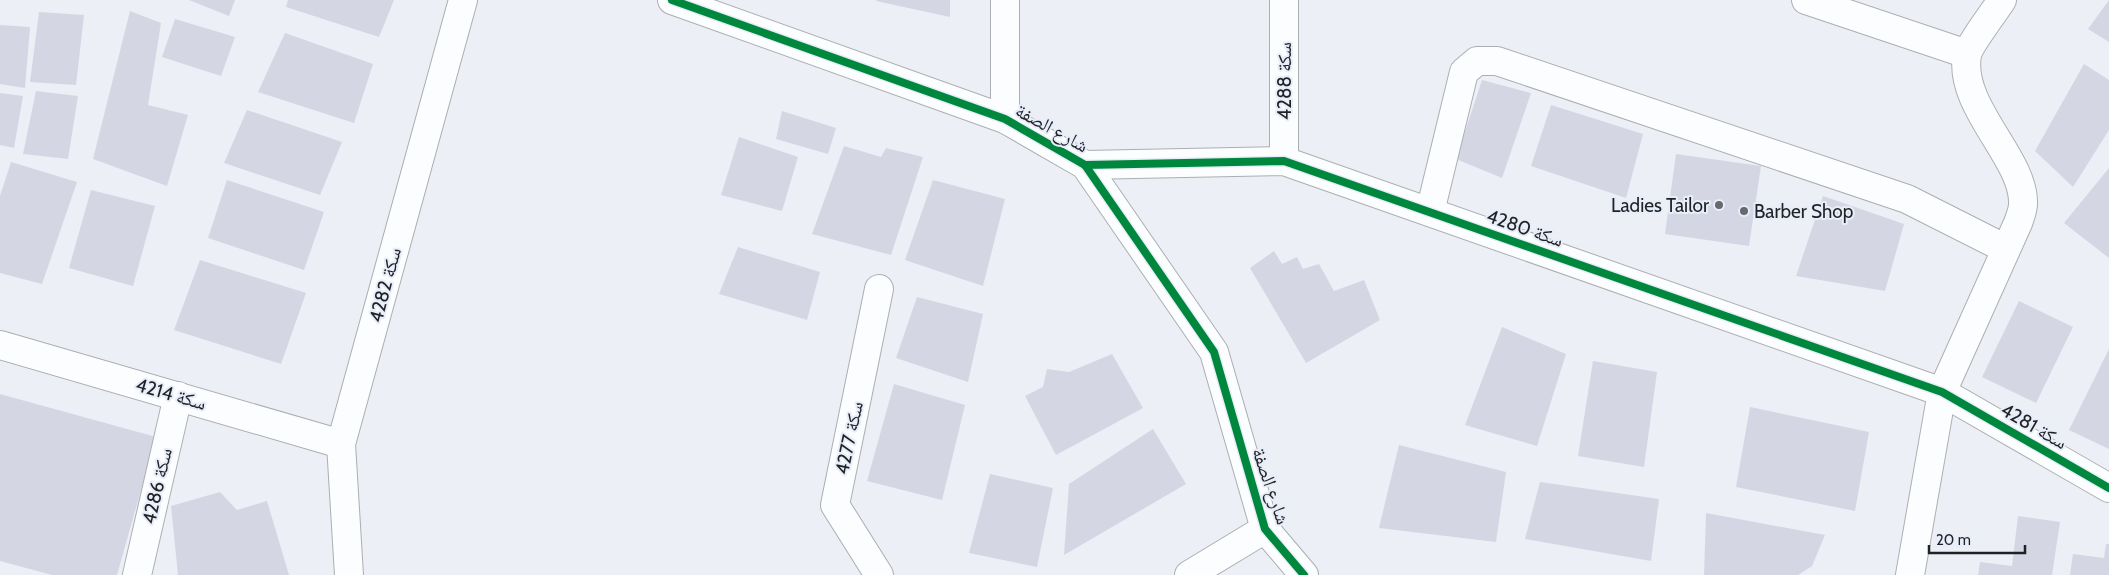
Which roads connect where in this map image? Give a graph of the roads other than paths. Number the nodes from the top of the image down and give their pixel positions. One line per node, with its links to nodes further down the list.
1 (463, 0): 17 (street, سكة 4282)
2 (672, 0): 8 (street, شارع الصفة)
3 (1005, 0): 8 (street)
4 (1284, 0): 9 (street, سكة 4288)
5 (1806, 0): 7 (street)
6 (2002, 0): 7 (street)
7 (1967, 54): 12 (street)
8 (1005, 119): 10 (street, شارع الصفة)
9 (1284, 161): 10 (street, سكة 4280); 11 (street, سكة 4280)
10 (1085, 165): 19 (street, شارع الصفة)
11 (1430, 212): 12 (street); 15 (street, سكة 4280)
12 (2006, 249): 15 (street)
13 (879, 289): 22 (street, سكة 4277)
14 (0, 345): 16 (street, سكة 4214)
15 (1942, 392): 18 (street, سكة 4281); 25 (street)
16 (178, 396): 17 (street, سكة 4214); 20 (street, سكة 4286)
17 (341, 444): 21 (street, سكة 4282)
18 (2109, 488)
19 (1265, 529): 23 (street); 24 (street, شارع الصفة)
20 (137, 575)
21 (349, 575)
22 (879, 575)
23 (1188, 575)
24 (1304, 575)
25 (1910, 575)

